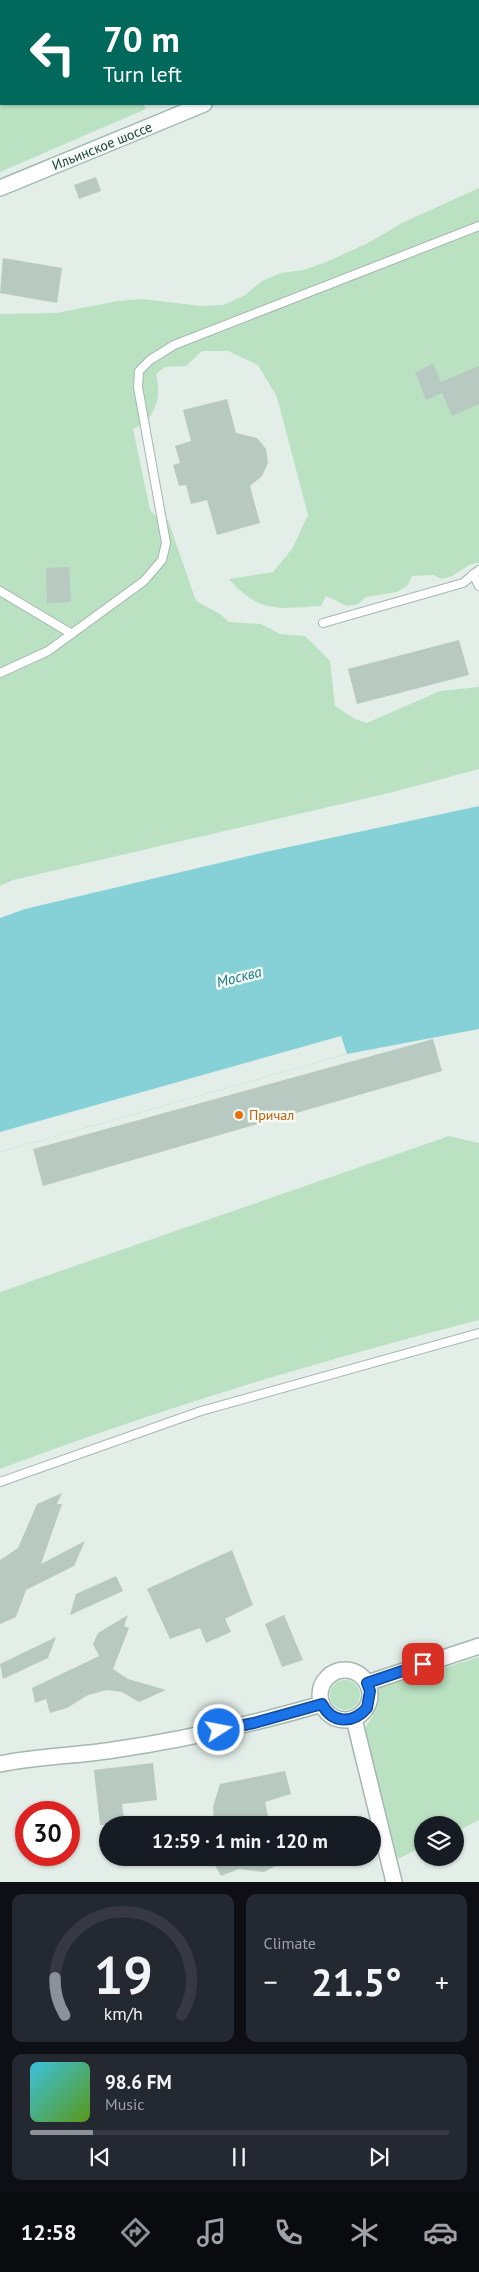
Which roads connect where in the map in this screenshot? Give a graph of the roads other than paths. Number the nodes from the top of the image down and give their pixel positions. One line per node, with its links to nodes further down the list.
1 (202, 105): 2 (street, Ильинское шоссе)
2 (0, 188)
3 (479, 226): 8 (lane)
4 (476, 572): 5 (lane); 7 (lane)
5 (479, 586)
6 (0, 590): 8 (lane)
7 (323, 623)
8 (72, 634): 9 (lane)
9 (0, 673)
10 (479, 1333): 11 (lane)
11 (0, 1482)
12 (479, 1646): 13 (street)
13 (367, 1683): 14 (street); 15 (street)
14 (322, 1704): 15 (street); 16 (street)
15 (354, 1719): 17 (street)
16 (0, 1764)
17 (394, 1882)

